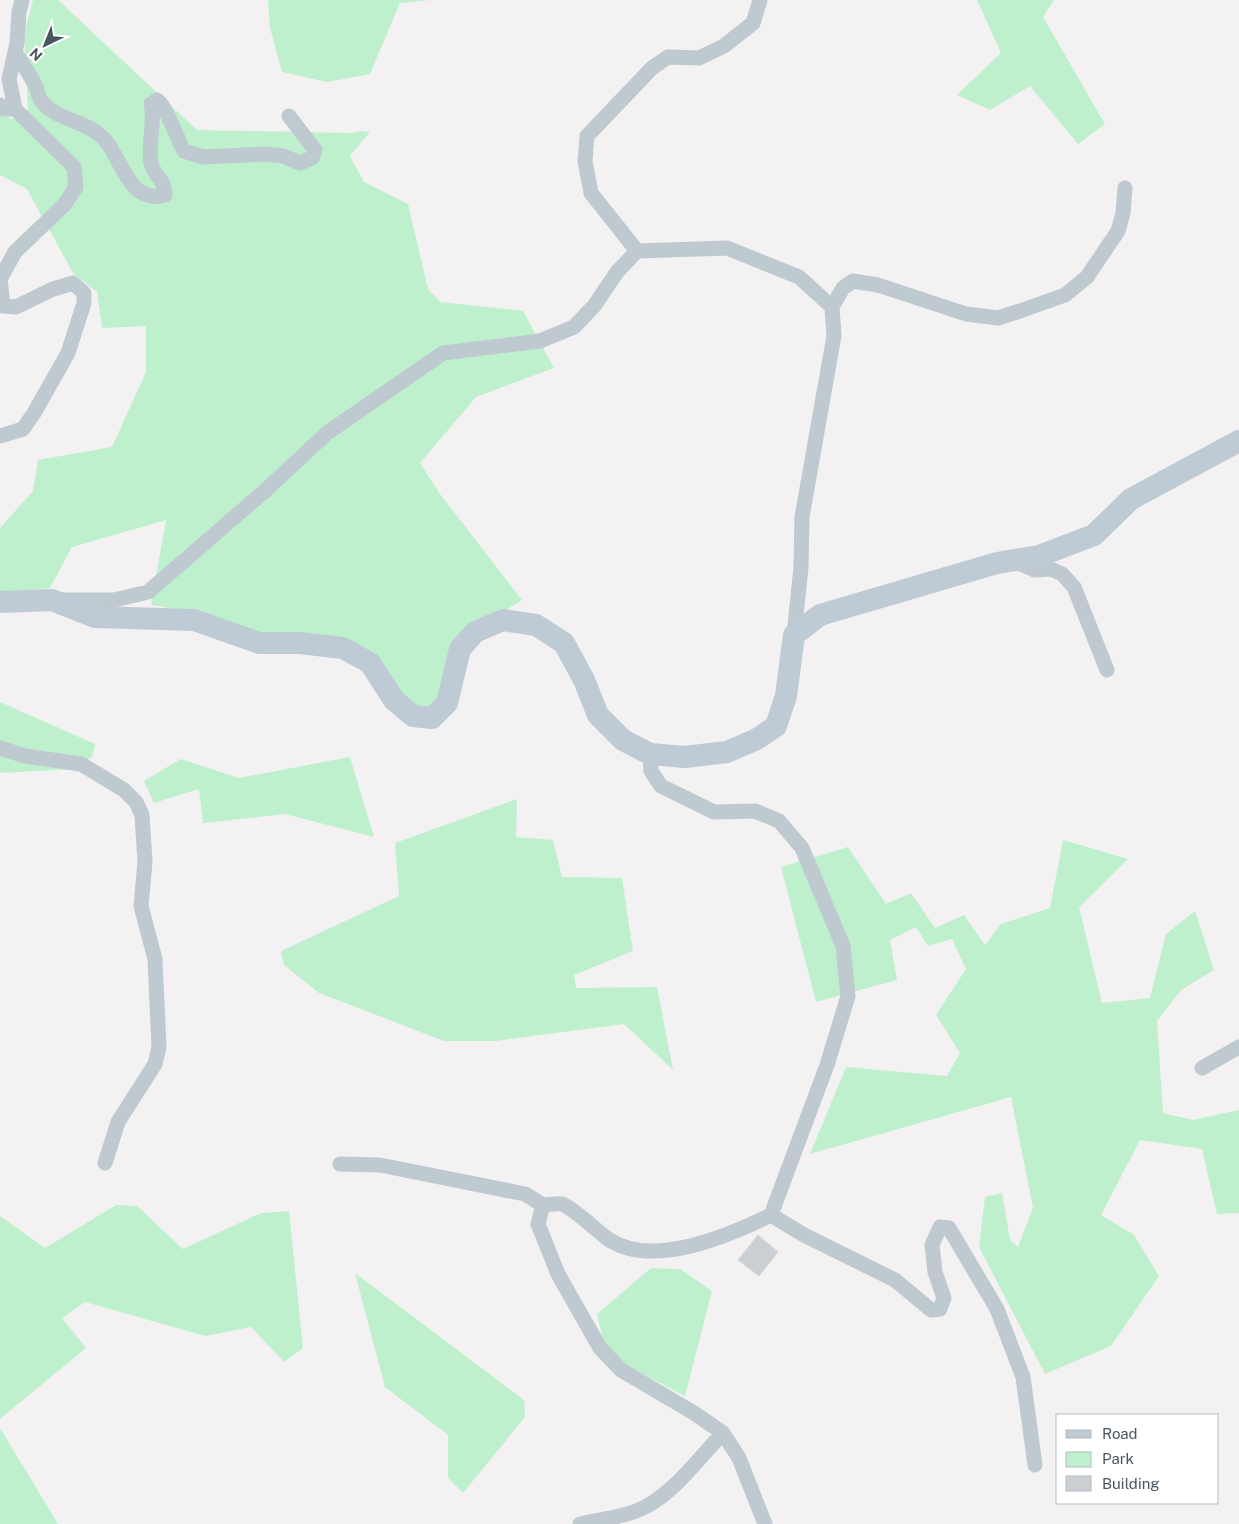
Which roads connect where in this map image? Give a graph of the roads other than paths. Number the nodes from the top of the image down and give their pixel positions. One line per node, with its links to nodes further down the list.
1 (22, 0): 3 (street)
2 (760, 0): 8 (street)
3 (15, 52): 5 (street); 6 (street)
4 (0, 105): 5 (street)
5 (15, 109): 10 (street)
6 (289, 116)
7 (1124, 188): 9 (street)
8 (637, 251): 9 (street); 13 (street)
9 (832, 307): 15 (street)
10 (0, 436)
11 (1239, 441): 12 (street)
12 (1013, 560): 15 (street); 16 (street)
13 (52, 600): 14 (street); 18 (street)
14 (0, 602)
15 (794, 636): 18 (street)
16 (1107, 670)
17 (0, 748): 21 (street)
18 (650, 754): 24 (street)
19 (1239, 1047): 20 (street)
20 (1202, 1068)
21 (105, 1163)
22 (340, 1164): 23 (street)
23 (543, 1205): 24 (street); 25 (street)
24 (771, 1215): 26 (street)
25 (723, 1433): 27 (street); 28 (street)
26 (1035, 1465)
27 (580, 1524)
28 (765, 1524)

